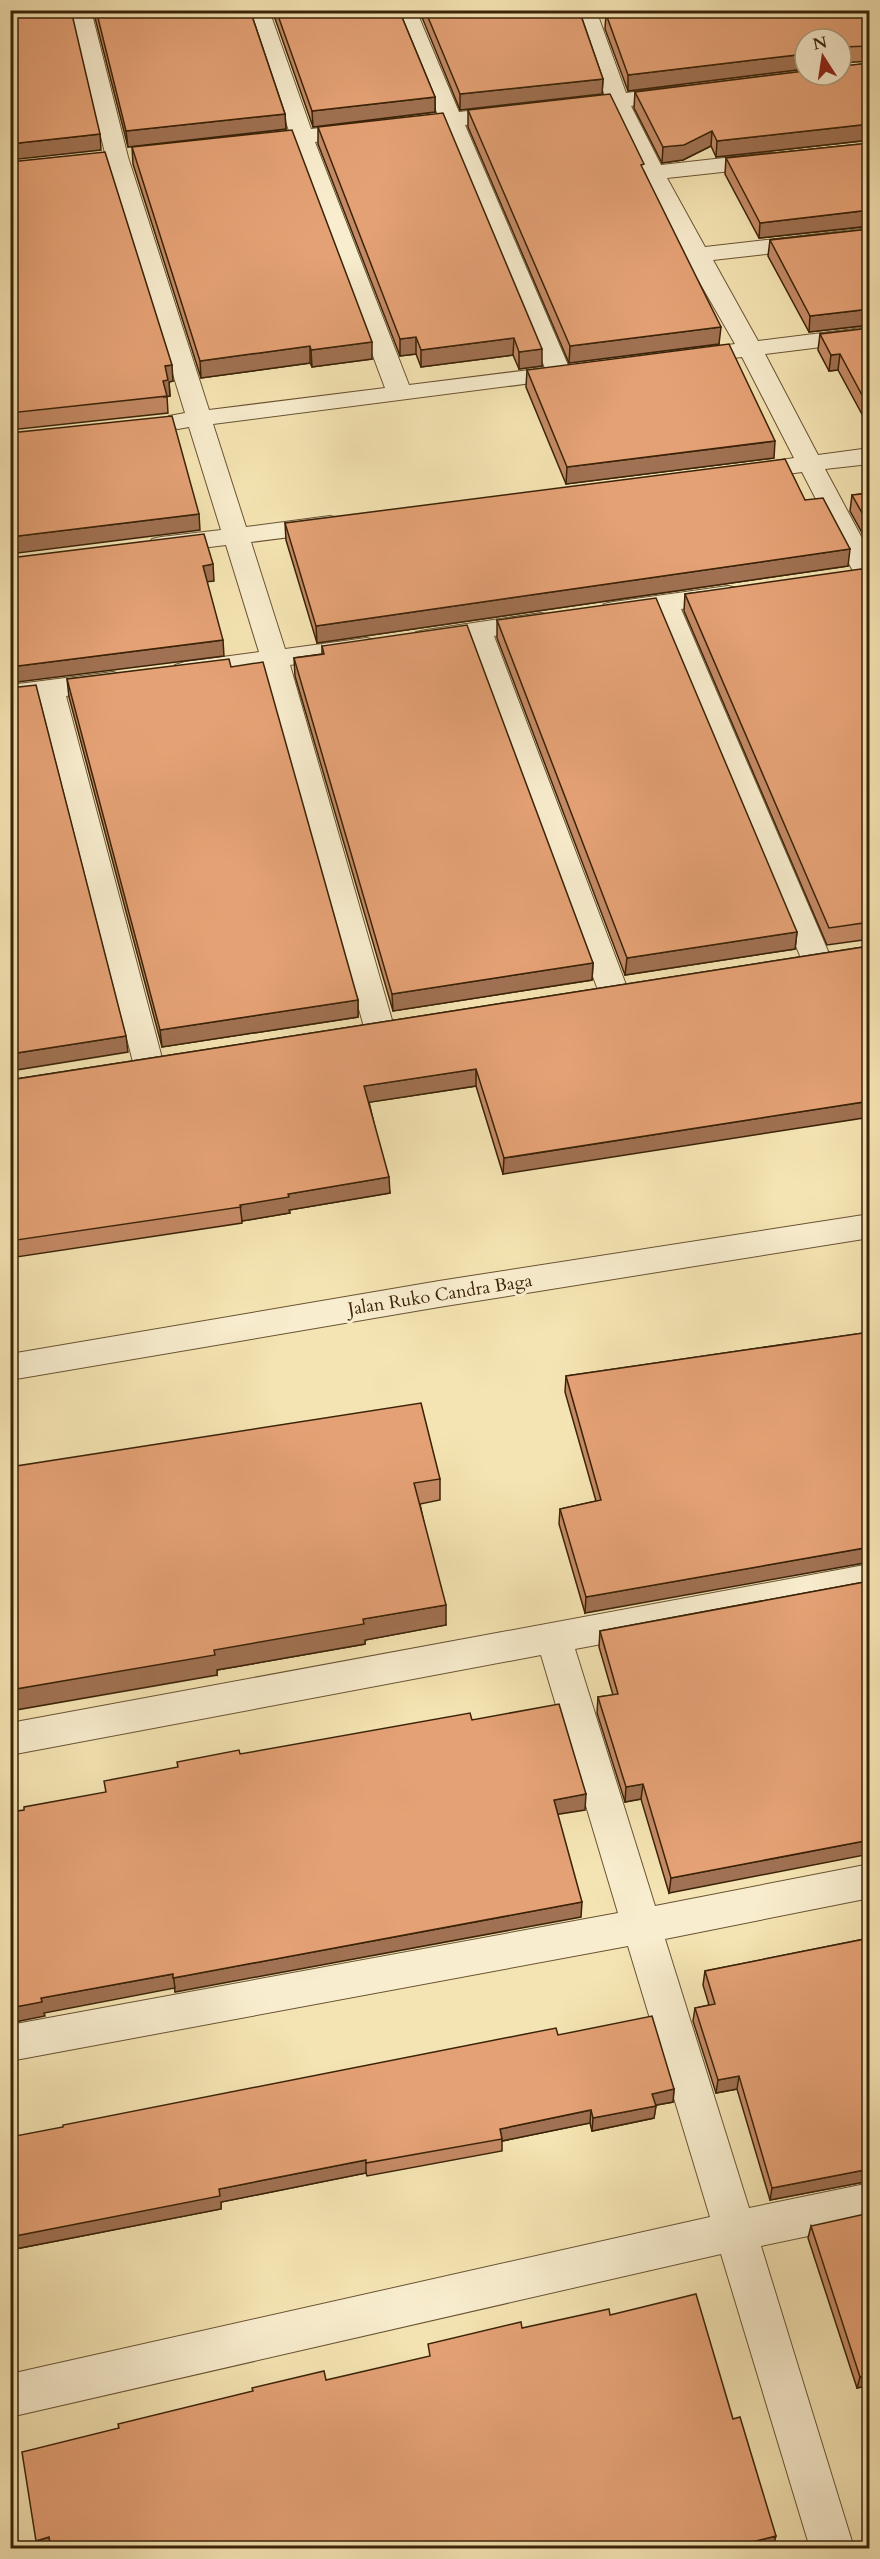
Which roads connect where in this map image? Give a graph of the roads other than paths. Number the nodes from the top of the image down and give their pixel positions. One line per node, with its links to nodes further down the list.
1 (80, 10): 13 (street)
2 (258, 10): 11 (street)
3 (405, 10): 10 (street)
4 (588, 16): 5 (street); 7 (street)
5 (614, 20)
6 (697, 91): 7 (street)
7 (618, 101): 8 (street); 16 (street)
8 (551, 109)
9 (529, 111): 10 (street)
10 (451, 120): 11 (street); 23 (street)
11 (302, 136): 12 (street); 24 (street)
12 (233, 144)
13 (129, 156): 15 (street); 25 (street)
14 (790, 158): 16 (street)
15 (93, 160)
16 (653, 173): 18 (street)
17 (870, 235): 18 (street)
18 (696, 255): 20 (street)
19 (870, 334): 20 (street)
20 (750, 349): 21 (street); 28 (street)
21 (666, 359)
22 (595, 369): 23 (street)
23 (559, 373): 24 (street)
24 (400, 394): 25 (street)
25 (199, 419): 26 (street); 31 (street)
26 (152, 424)
27 (870, 456): 28 (street)
28 (808, 464): 29 (street); 33 (street)
29 (726, 474)
30 (352, 521): 31 (street)
31 (235, 536): 32 (street); 37 (street)
32 (141, 547)
33 (862, 575)
34 (754, 590): 35 (street)
35 (665, 603): 36 (street); 41 (street)
36 (478, 630): 37 (street); 43 (street)
37 (275, 660): 38 (street); 44 (street)
38 (51, 688): 39 (street); 45 (street)
39 (10, 694)
40 (848, 954): 41 (street)
41 (816, 958): 42 (street)
42 (783, 964)
43 (613, 990)
44 (379, 1027)
45 (148, 1062)
46 (870, 1226): 47 (street, Jalan Ruko Candra Baga)
47 (10, 1367)
48 (870, 1579): 49 (street)
49 (554, 1639): 50 (street); 52 (street)
50 (10, 1739)
51 (870, 1881): 52 (street)
52 (641, 1926): 53 (street); 55 (street)
53 (10, 2043)
54 (870, 2204): 55 (street)
55 (735, 2231): 56 (street); 57 (street)
56 (10, 2396)
57 (832, 2548)

